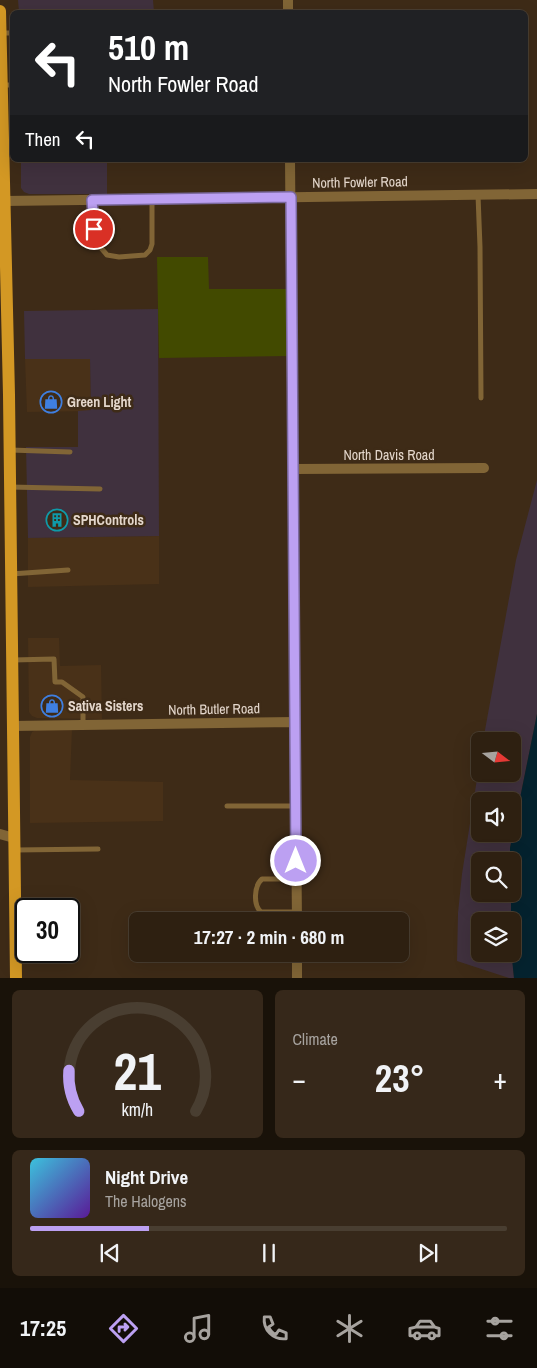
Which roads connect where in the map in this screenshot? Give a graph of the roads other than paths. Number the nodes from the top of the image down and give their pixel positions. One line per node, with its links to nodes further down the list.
1 (0, 11): 2 (main road)
2 (0, 32): 3 (main road)
3 (7, 85): 9 (main road)
4 (290, 162): 7 (street)
5 (537, 194): 6 (street, North Fowler Road)
6 (478, 195): 7 (street, North Fowler Road); 11 (lane)
7 (291, 197): 8 (street, North Fowler Road); 15 (street)
8 (152, 199): 10 (street, North Fowler Road); 10 (lane)
9 (4, 200): 10 (street, North Fowler Road); 12 (main road)
10 (92, 200)
11 (480, 398)
12 (10, 450): 13 (lane); 16 (main road)
13 (70, 452)
14 (484, 468): 15 (street, North Davis Road)
15 (294, 469): 21 (street)
16 (10, 487): 17 (lane); 19 (main road)
17 (100, 489)
18 (68, 570): 19 (lane)
19 (11, 574): 20 (main road)
20 (11, 660): 22 (lane); 23 (main road)
21 (295, 722): 22 (street, North Butler Road); 25 (street)
22 (83, 725): 23 (street, North Butler Road)
23 (12, 726): 27 (main road)
24 (227, 806): 25 (lane)
25 (296, 806): 29 (street)
26 (0, 834): 27 (street)
27 (14, 844): 28 (lane); 33 (main road)
28 (98, 849)
29 (296, 879): 30 (lane); 31 (street)
30 (261, 912)
31 (296, 912)
32 (297, 962): 34 (street)
33 (16, 978)
34 (297, 978)

